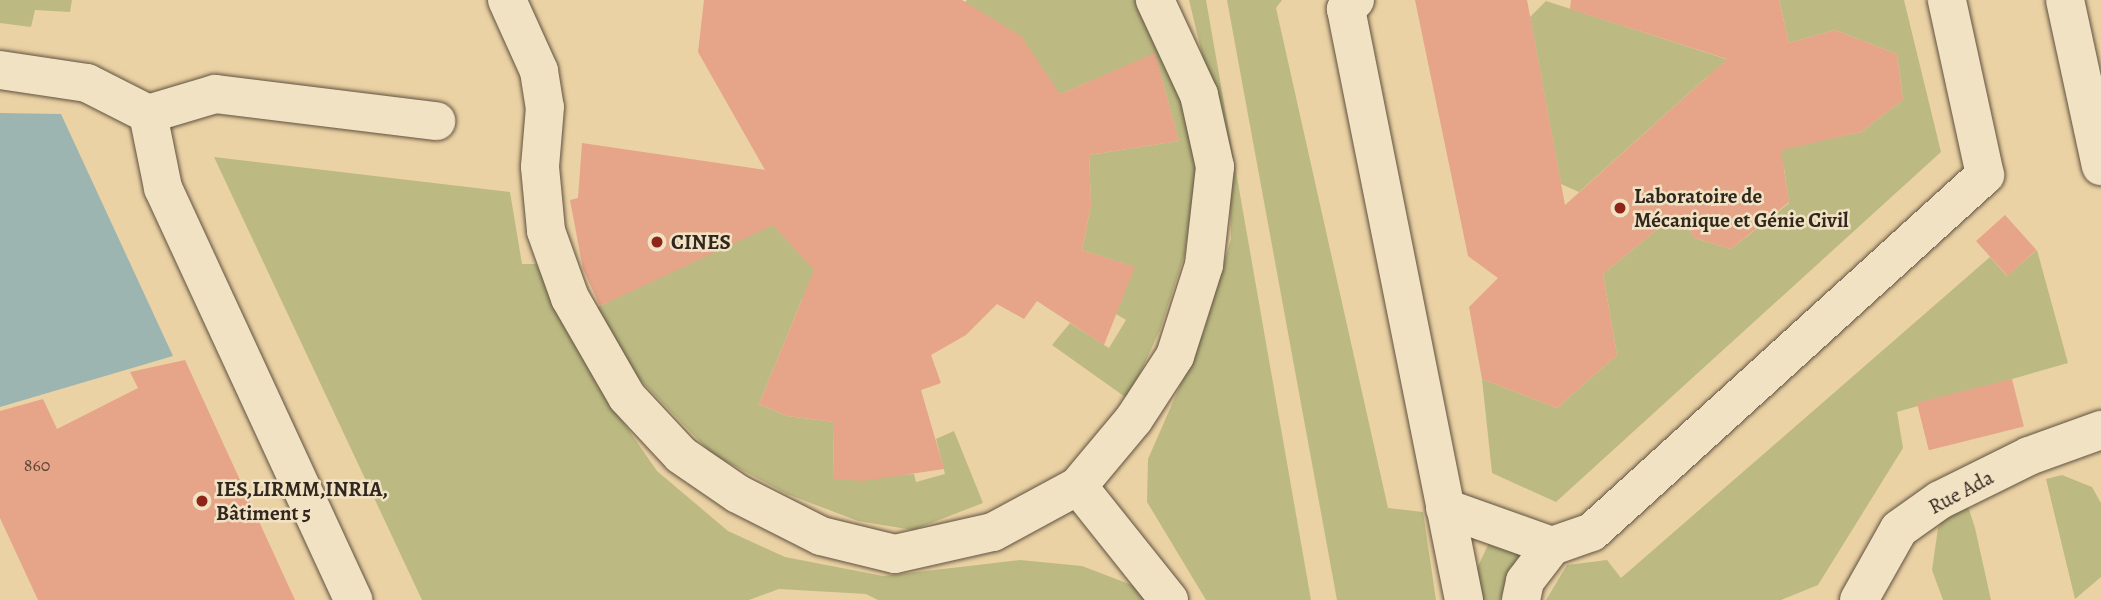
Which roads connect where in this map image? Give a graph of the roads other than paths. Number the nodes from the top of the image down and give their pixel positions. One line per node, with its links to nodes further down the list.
1 (507, 0): 11 (street)
2 (1155, 0): 11 (street)
3 (1947, 0): 13 (street)
4 (2065, 0): 9 (street)
5 (1348, 3): 12 (street)
6 (0, 70): 7 (street)
7 (148, 114): 8 (street); 14 (street)
8 (436, 121)
9 (2101, 166)
10 (2101, 430): 18 (street, Rue Ada)
11 (1078, 486): 15 (street)
12 (1446, 508): 13 (street); 16 (street)
13 (1552, 546): 17 (street)
14 (353, 600)
15 (1169, 600)
16 (1464, 600)
17 (1521, 600)
18 (1859, 600)

